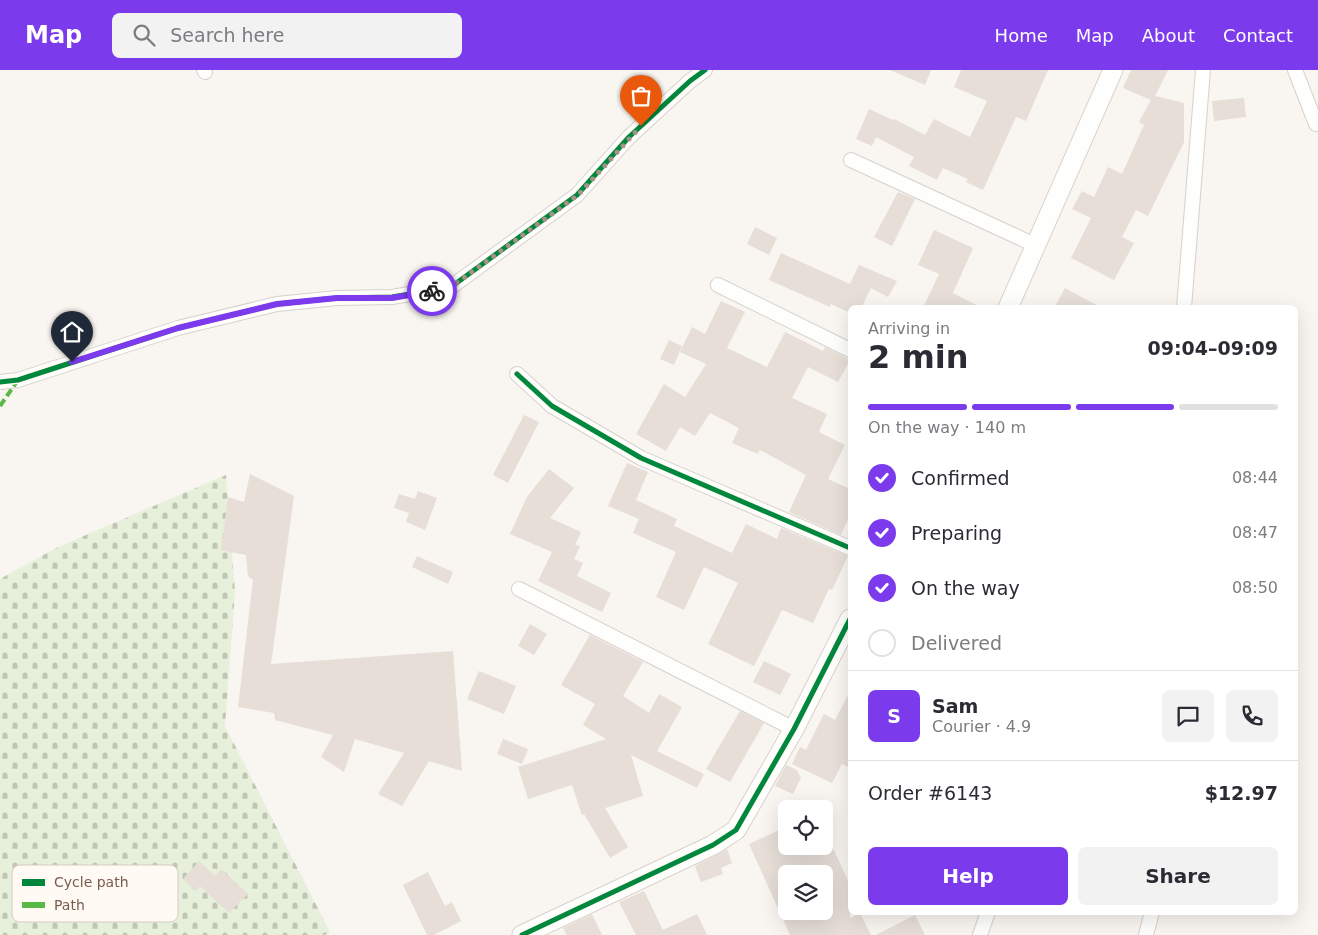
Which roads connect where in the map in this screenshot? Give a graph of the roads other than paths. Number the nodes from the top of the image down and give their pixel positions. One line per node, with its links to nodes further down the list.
1 (705, 70): 13 (street)
2 (1114, 70): 7 (street)
3 (1203, 70): 10 (street)
4 (1295, 70): 5 (street)
5 (1316, 124)
6 (851, 160): 7 (street)
7 (1035, 245): 9 (street)
8 (718, 285): 11 (street)
9 (1009, 305)
10 (1184, 305)
11 (848, 349)
12 (517, 374): 14 (street)
13 (0, 382)
14 (848, 547)
15 (520, 589): 17 (street)
16 (848, 623): 17 (street)
17 (794, 729): 20 (street)
18 (987, 915): 21 (street)
19 (1151, 915): 22 (street)
20 (522, 935)
21 (980, 935)
22 (1146, 935)

